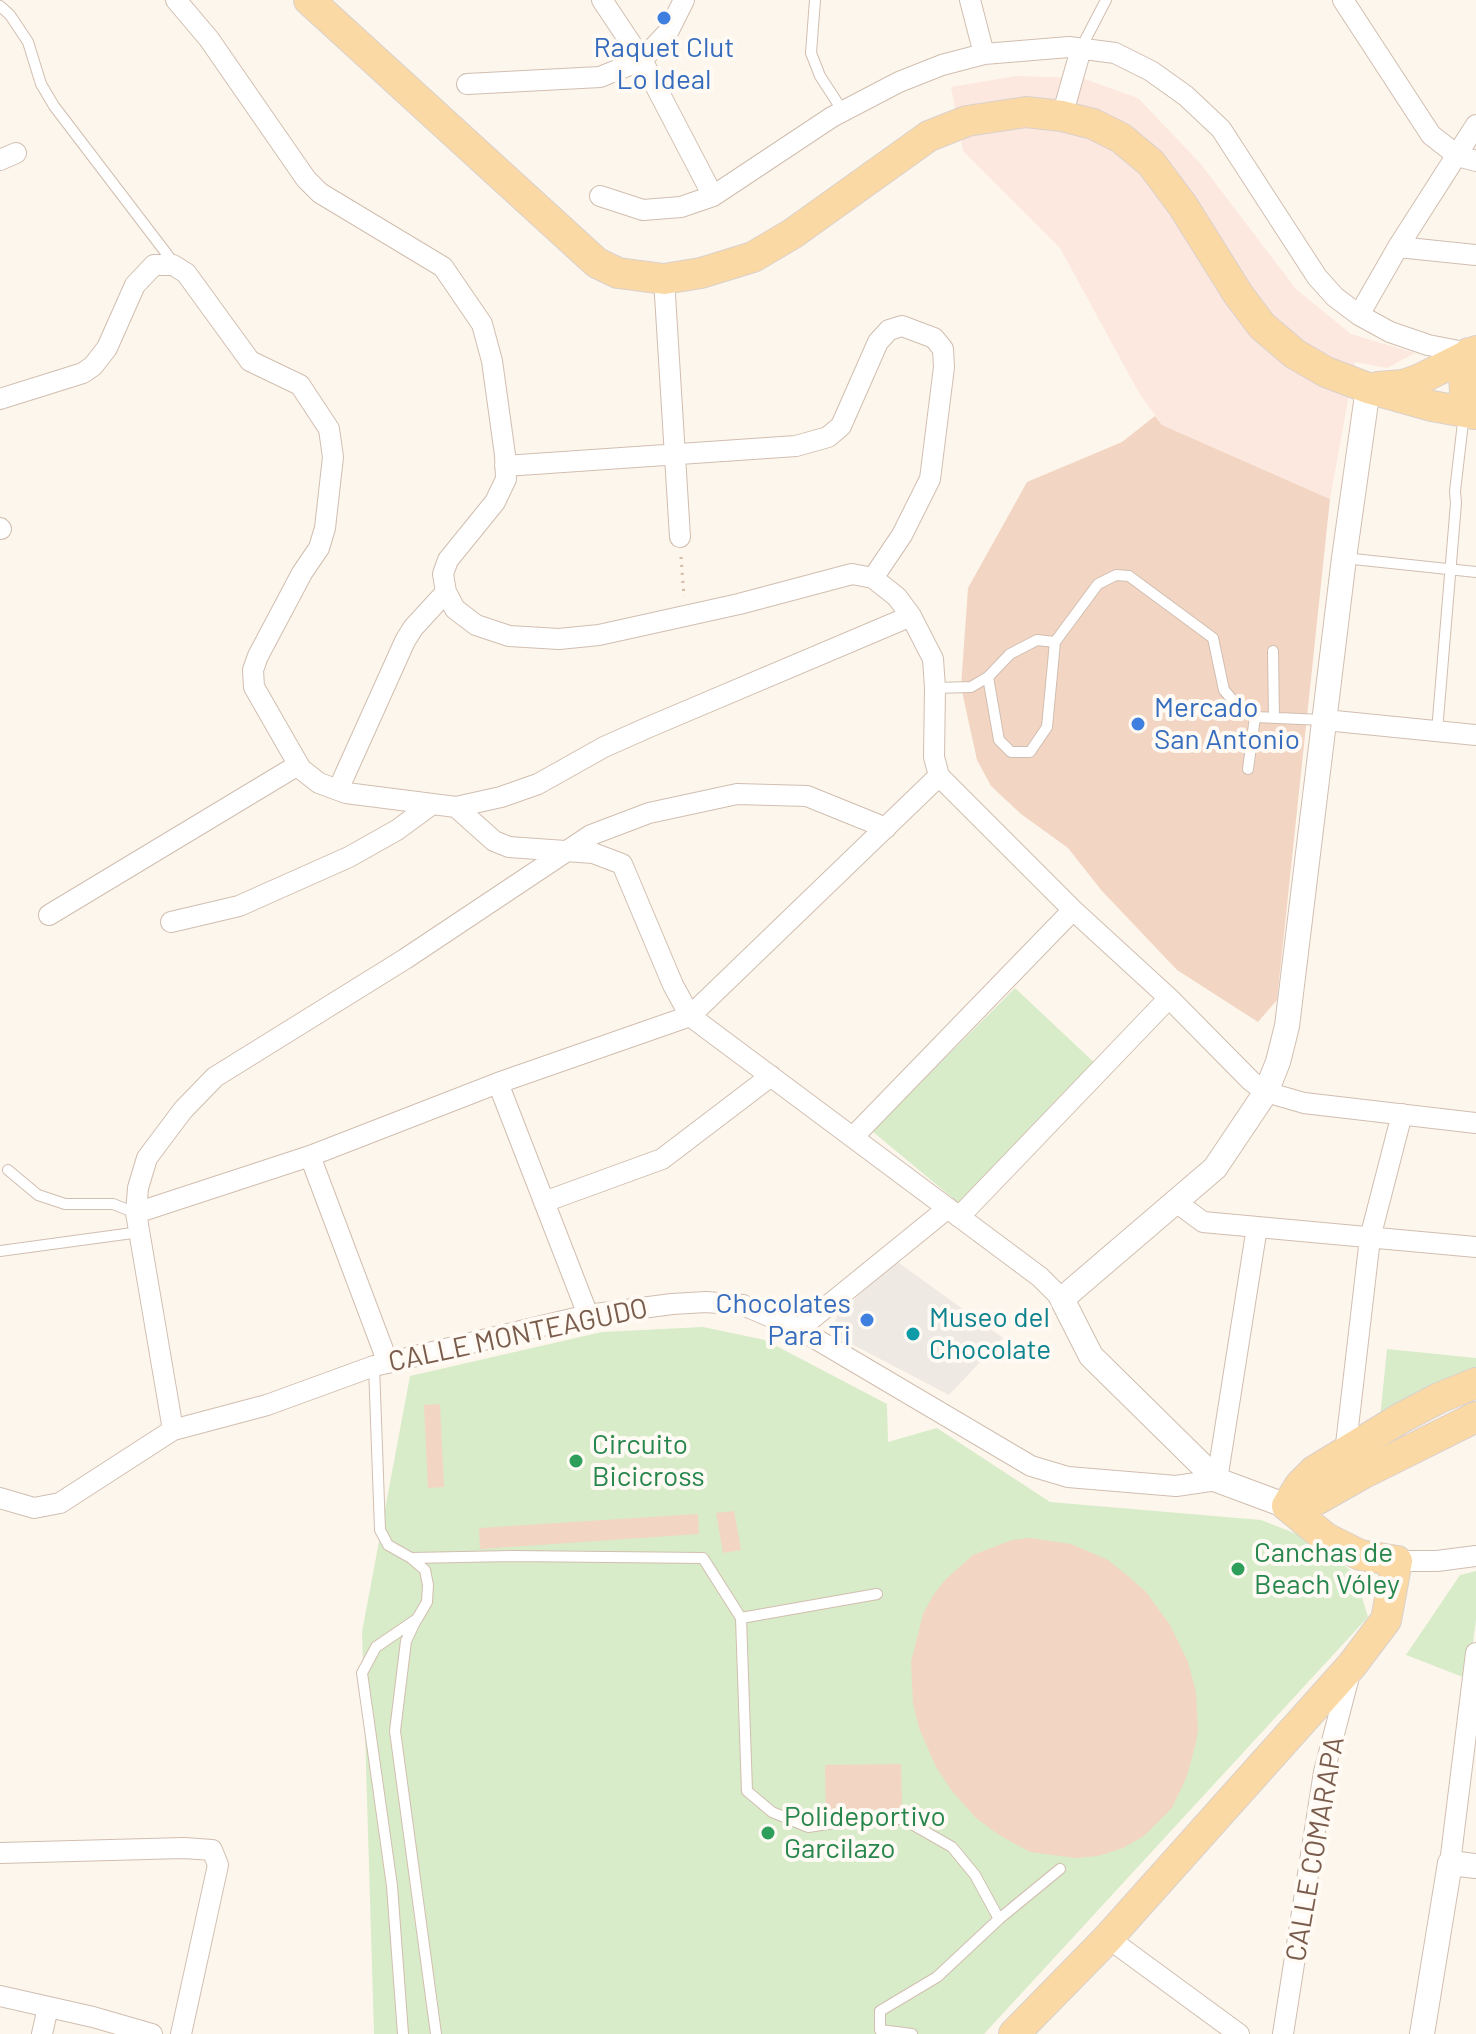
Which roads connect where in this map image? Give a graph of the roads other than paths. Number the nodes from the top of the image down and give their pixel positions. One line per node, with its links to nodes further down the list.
1 (176, 0): 30 (street)
2 (309, 0): 23 (main road)
3 (602, 0): 12 (street)
4 (684, 0): 12 (street)
5 (815, 0): 14 (lane)
6 (970, 0): 11 (street)
7 (1106, 0): 10 (lane)
8 (1343, 0): 17 (street)
9 (0, 6): 22 (lane)
10 (1081, 49): 11 (street); 15 (street); 24 (street)
11 (984, 54): 14 (street)
12 (642, 60): 13 (street); 19 (street)
13 (467, 84)
14 (844, 113): 19 (street)
15 (1062, 116): 23 (main road); 26 (main road)
16 (1476, 125): 17 (street)
17 (1467, 158): 20 (street)
18 (600, 196): 19 (street)
19 (713, 196)
20 (1398, 247): 21 (street); 24 (street)
21 (1476, 255)
22 (177, 267): 27 (street); 47 (street)
23 (664, 279): 29 (street)
24 (1359, 315): 25 (street)
25 (1473, 352): 26 (main road); 28 (main road)
26 (1368, 388): 28 (main road); 32 (street)
27 (0, 399)
28 (1471, 414): 33 (lane)
29 (674, 454): 30 (street); 31 (street); 35 (street)
30 (505, 466): 36 (street)
31 (680, 537)
32 (1344, 558): 33 (lane); 44 (street)
33 (1449, 569): 34 (lane); 45 (lane)
34 (1476, 572)
35 (873, 578): 36 (street); 37 (street)
36 (446, 592): 50 (street)
37 (911, 616): 41 (street); 52 (street)
38 (1055, 642): 40 (lane); 40 (lane); 42 (lane)
39 (1273, 651): 43 (lane)
40 (988, 677): 41 (lane)
41 (935, 688): 49 (street)
42 (1255, 717): 43 (lane); 48 (lane)
43 (1274, 718): 44 (lane)
44 (1325, 720): 45 (street); 62 (street)
45 (1437, 731): 46 (street)
46 (1476, 735)
47 (298, 765): 50 (street); 56 (street)
48 (1248, 769)
49 (939, 776): 53 (street); 55 (street)
50 (338, 790): 51 (street)
51 (431, 805): 52 (street); 57 (street)
52 (456, 807): 54 (street)
53 (886, 828): 54 (street); 59 (street)
54 (567, 851): 59 (street); 71 (street)
55 (1073, 910): 58 (street); 65 (street)
56 (49, 915)
57 (171, 922)
58 (1169, 998): 62 (street); 70 (street)
59 (690, 1016): 60 (street); 61 (street)
60 (771, 1076): 65 (street); 68 (street)
61 (498, 1083): 66 (street); 68 (street)
62 (1266, 1092): 63 (street); 69 (street)
63 (1402, 1114): 64 (street); 73 (street)
64 (1476, 1123)
65 (853, 1137): 70 (street)
66 (310, 1156): 71 (street); 79 (street)
67 (8, 1170): 71 (lane)
68 (544, 1202): 77 (street)
69 (1176, 1202): 72 (street); 76 (street)
70 (954, 1212): 76 (street); 78 (street)
71 (138, 1223): 75 (lane); 82 (street)
72 (1257, 1227): 73 (street); 84 (street)
73 (1370, 1238): 74 (street); 83 (street)
74 (1476, 1247)
75 (0, 1251)
76 (1062, 1299): 84 (street)
77 (588, 1315): 78 (street, CALLE MONTEAGUDO); 79 (street, CALLE MONTEAGUDO)
78 (799, 1329): 84 (street, CALLE MONTEAGUDO)
79 (381, 1364): 82 (street, CALLE MONTEAGUDO); 88 (lane)
80 (1476, 1383): 83 (main road)
81 (1476, 1417): 83 (main road)
82 (173, 1430): 85 (street, CALLE MONTEAGUDO)
83 (1353, 1464): 86 (main road)
84 (1217, 1480): 86 (street)
85 (0, 1498)
86 (1287, 1506): 89 (main road)
87 (1476, 1556): 89 (street)
88 (411, 1558): 91 (lane); 92 (lane)
89 (1397, 1561): 94 (main road)
90 (877, 1594): 91 (lane)
91 (741, 1618): 99 (lane)
92 (417, 1619): 106 (lane); 107 (lane)
93 (1476, 1653): 96 (street)
94 (1352, 1665): 100 (main road); 111 (street, CALLE COMARAPA)
95 (0, 1853): 105 (street)
96 (1450, 1863): 97 (street); 112 (street)
97 (1476, 1866)
98 (1060, 1869): 99 (lane)
99 (999, 1919): 108 (lane)
100 (1108, 1938): 109 (main road); 110 (street)
101 (0, 1996): 102 (street)
102 (48, 2007): 103 (street); 104 (street)
103 (42, 2034)
104 (152, 2034)
105 (181, 2034)
106 (403, 2034)
107 (436, 2034)
108 (912, 2034)
109 (1014, 2034)
110 (1239, 2034)
111 (1283, 2034)
112 (1422, 2034)

